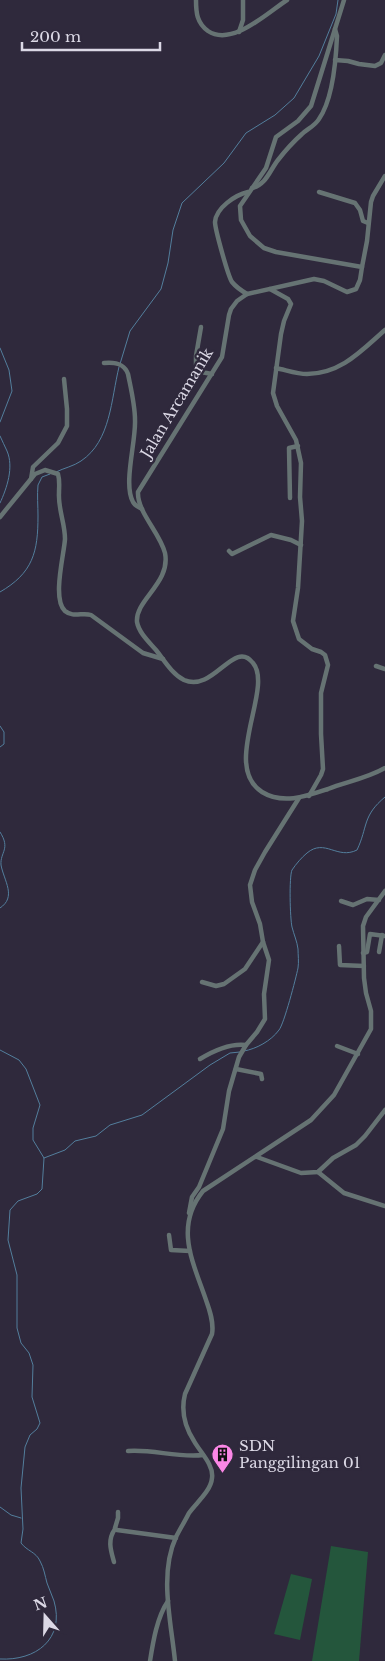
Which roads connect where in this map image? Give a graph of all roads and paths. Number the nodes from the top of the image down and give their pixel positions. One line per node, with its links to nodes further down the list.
1 (196, 0): 6 (street)
2 (243, 0): 6 (street)
3 (287, 0): 6 (street)
4 (344, 0): 5 (street)
5 (335, 29): 8 (street); 10 (street)
6 (239, 32)
7 (385, 55): 8 (street)
8 (335, 60): 10 (street)
9 (385, 176): 12 (street)
10 (250, 190): 13 (street); 15 (street)
11 (320, 192): 12 (street)
12 (368, 223): 13 (street)
13 (362, 267): 14 (street)
14 (270, 290): 15 (street); 19 (street)
15 (247, 294): 20 (street, Jalan Arcamanik)
16 (201, 327): 20 (street)
17 (385, 330): 19 (street)
18 (104, 363): 25 (street)
19 (276, 368): 22 (street)
20 (212, 374): 25 (street, Jalan Arcamanik)
21 (64, 379): 23 (street)
22 (298, 446): 24 (street); 27 (street)
23 (31, 479): 26 (street); 29 (street)
24 (290, 498)
25 (142, 509): 29 (street, Jalan Arcamanik)
26 (0, 517)
27 (300, 545): 28 (street); 33 (street)
28 (229, 551)
29 (163, 659): 34 (street, Jalan Arcamanik)
30 (376, 666): 31 (street)
31 (385, 669)
32 (385, 768): 33 (street, Jalan Arcamanik)
33 (309, 796): 34 (street, Jalan Arcamanik)
34 (299, 798): 39 (street)
35 (385, 891): 36 (street)
36 (379, 900): 37 (street); 42 (street)
37 (341, 901)
38 (384, 935): 41 (street); 42 (street)
39 (263, 942): 44 (street); 45 (street)
40 (339, 946): 43 (street)
41 (379, 952)
42 (364, 953): 43 (street)
43 (364, 966): 47 (street)
44 (202, 982)
45 (246, 1045): 48 (street); 49 (street)
46 (337, 1046): 47 (street)
47 (358, 1054): 52 (street)
48 (200, 1059)
49 (236, 1069): 50 (street); 55 (street)
50 (262, 1078)
51 (385, 1110): 53 (street)
52 (257, 1157): 53 (street); 55 (street)
53 (318, 1172): 54 (street)
54 (385, 1206)
55 (189, 1216): 57 (street)
56 (170, 1235): 57 (street)
57 (190, 1251): 59 (street)
58 (128, 1451): 59 (street)
59 (203, 1455): 62 (street)
60 (118, 1512): 61 (street)
61 (116, 1529): 62 (street); 63 (street)
62 (176, 1538): 64 (street)
63 (114, 1562)
64 (168, 1601): 65 (street); 66 (street)
65 (150, 1661)
66 (175, 1661)

